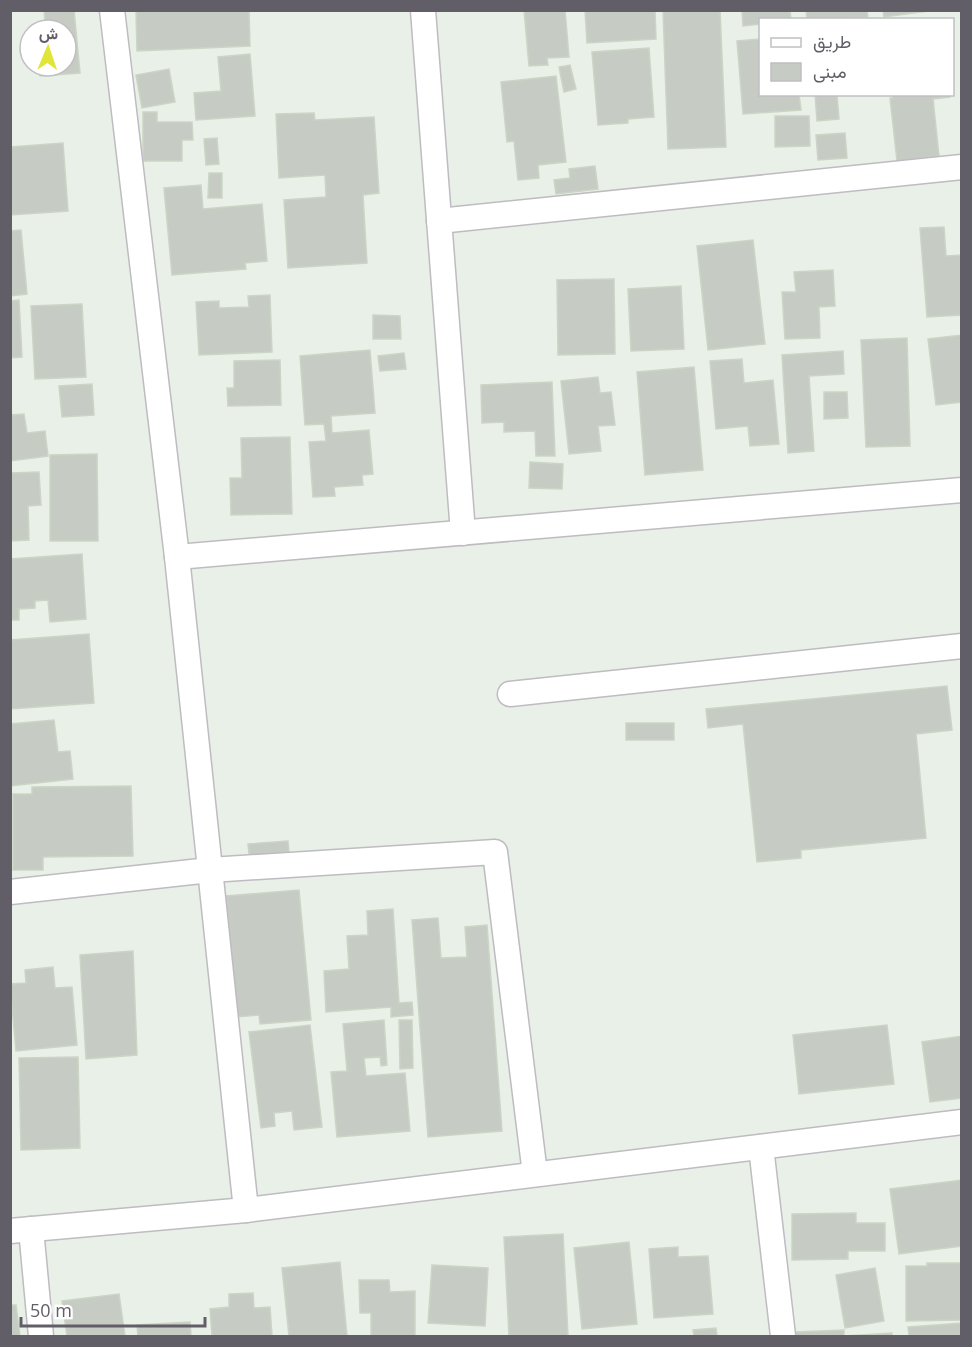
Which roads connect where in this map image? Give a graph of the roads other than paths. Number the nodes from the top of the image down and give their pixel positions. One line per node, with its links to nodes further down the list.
1 (112, 10): 7 (street)
2 (423, 10): 4 (street)
3 (962, 167): 4 (street)
4 (439, 221): 6 (street)
5 (962, 490): 6 (street)
6 (463, 533): 7 (street)
7 (177, 557): 10 (street)
8 (962, 646): 9 (street)
9 (510, 694)
10 (210, 870): 11 (street); 14 (street); 15 (street)
11 (10, 892)
12 (962, 1122): 13 (street)
13 (760, 1147): 14 (street); 18 (street)
14 (535, 1174): 15 (street)
15 (246, 1210): 16 (street)
16 (21, 1230): 17 (street)
17 (41, 1336)
18 (783, 1336)

